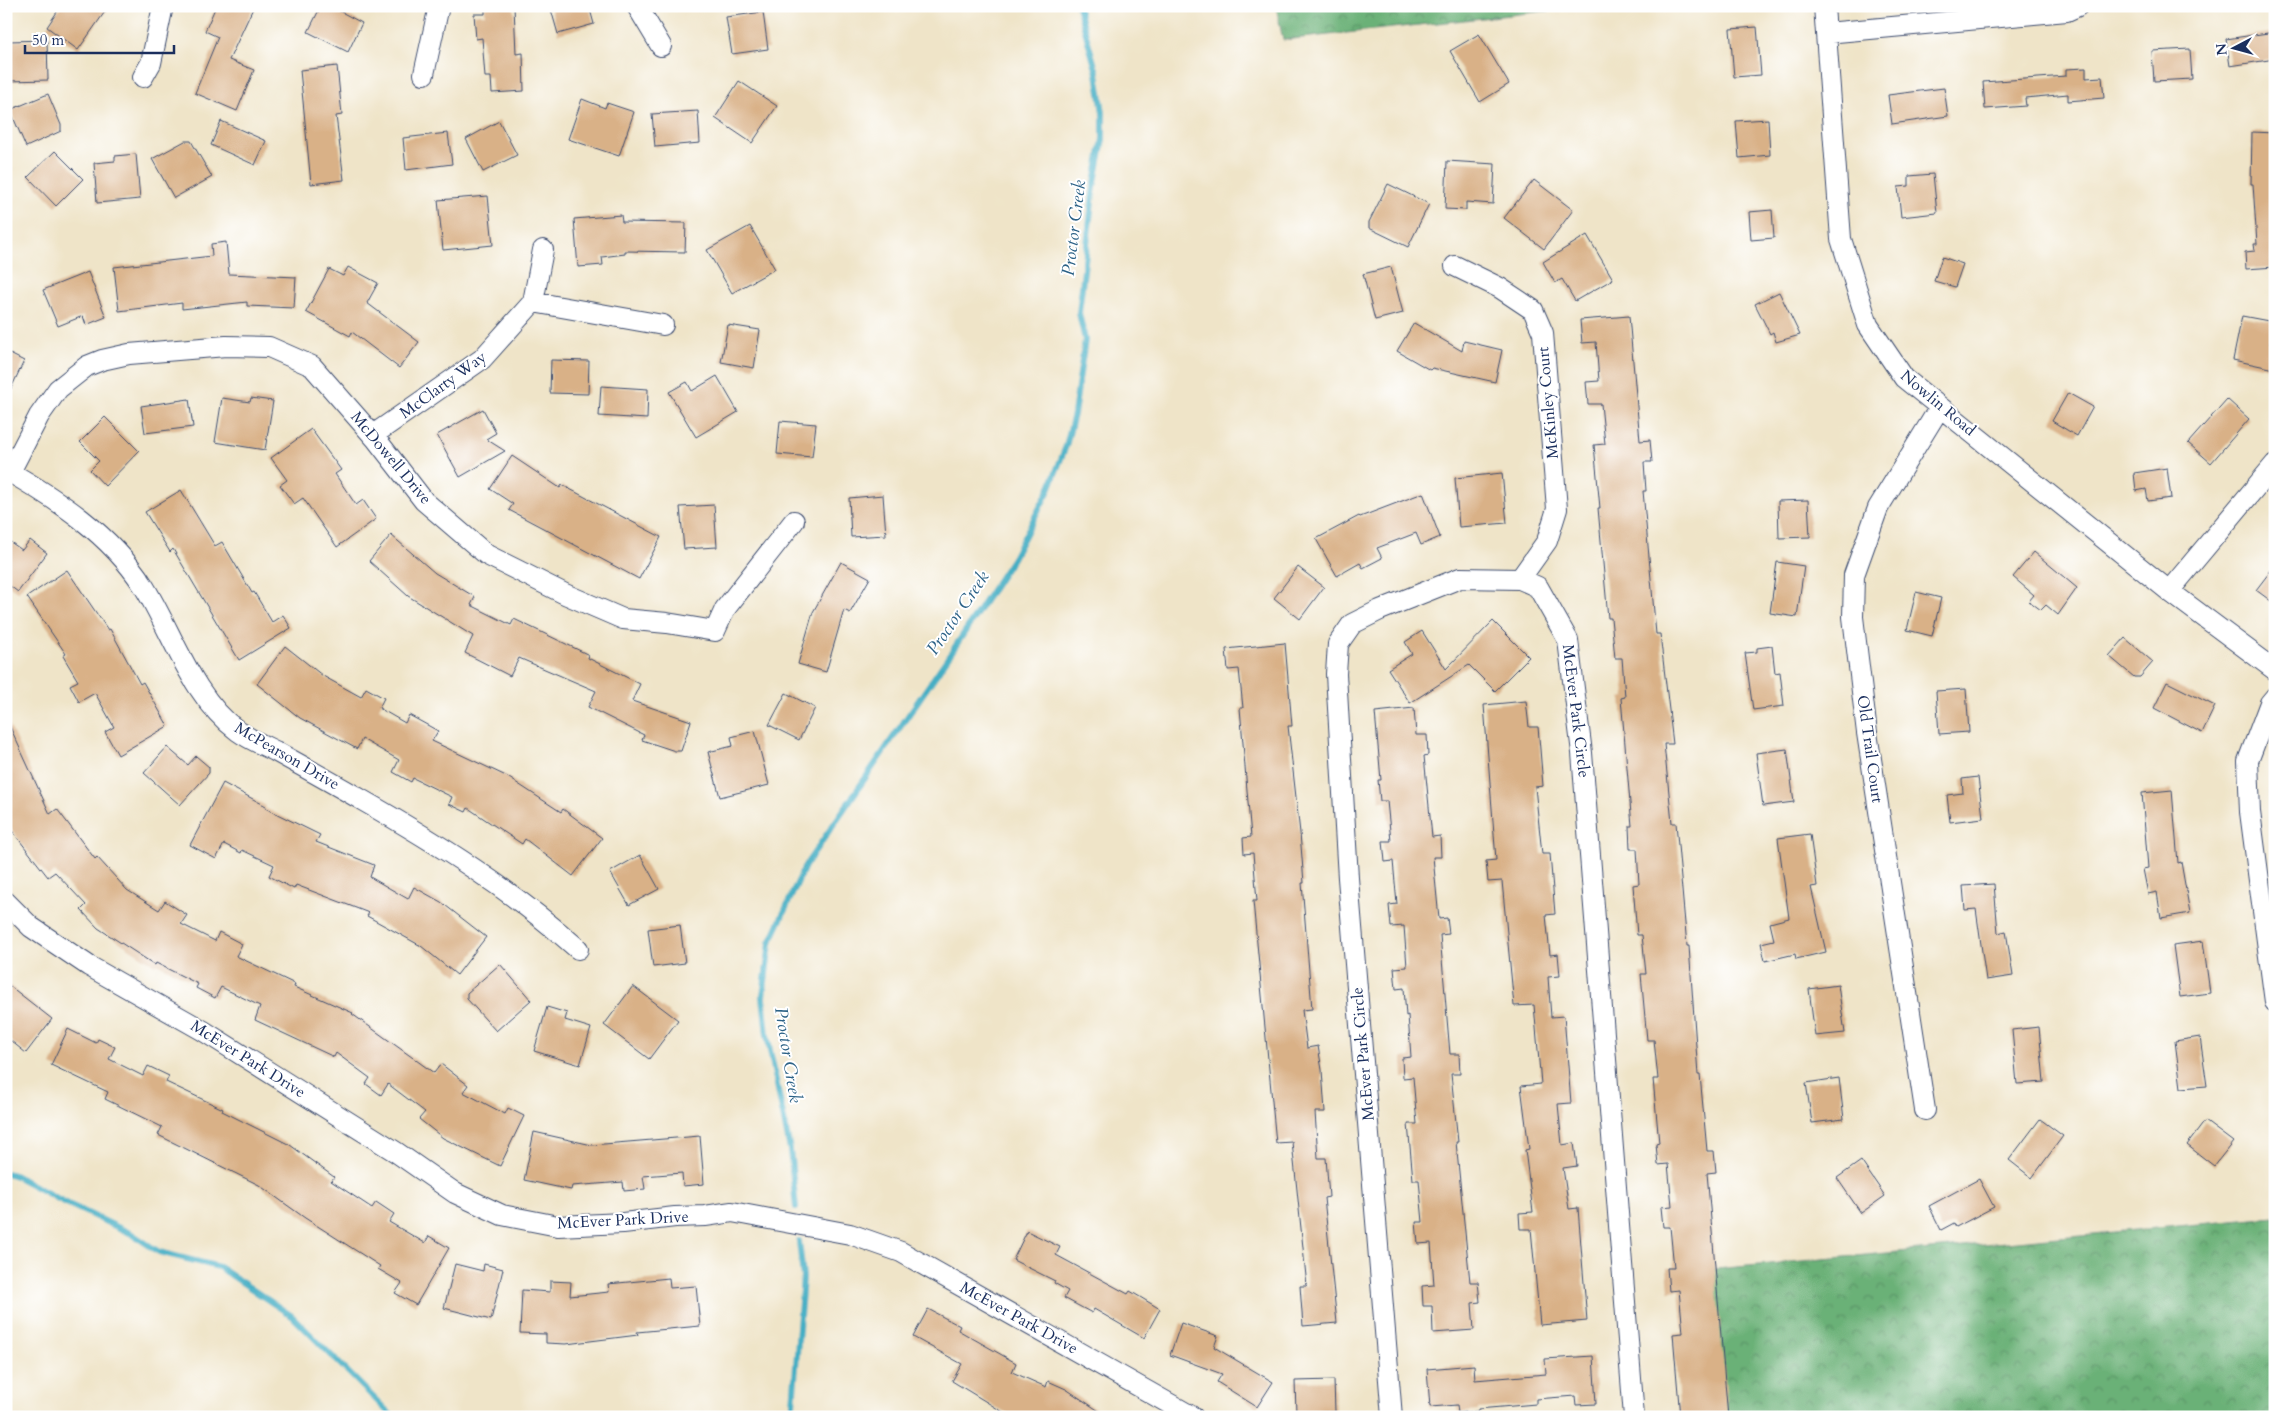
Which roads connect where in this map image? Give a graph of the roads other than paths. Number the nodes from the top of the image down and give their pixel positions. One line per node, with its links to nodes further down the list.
1 (163, 6): 9 (street)
2 (439, 6): 8 (street)
3 (637, 6): 7 (street)
4 (1824, 6): 6 (street, Nowlin Road)
5 (2078, 6): 6 (street)
6 (1826, 33): 14 (street, Nowlin Road)
7 (661, 46)
8 (424, 74)
9 (143, 77)
10 (543, 250): 12 (street)
11 (1455, 266): 19 (street, McKinley Court)
12 (533, 302): 13 (street); 15 (street, McClarty Way)
13 (663, 326)
14 (1940, 407): 20 (street, Nowlin Road); 26 (street, Old Trail Court)
15 (373, 435): 17 (street, McDowell Drive); 18 (street, McDowell Drive)
16 (2275, 464): 20 (street)
17 (8, 471): 24 (street, McPearson Drive)
18 (794, 521)
19 (1520, 579): 28 (street, McEver Park Circle); 29 (street, McEver Park Circle)
20 (2169, 591): 21 (street, Nowlin Road)
21 (2275, 670)
22 (2275, 697): 25 (street)
23 (6, 902): 27 (street, McEver Park Drive)
24 (578, 949)
25 (2275, 1002)
26 (1925, 1110)
27 (1193, 1417)
28 (1392, 1417)
29 (1634, 1417)

